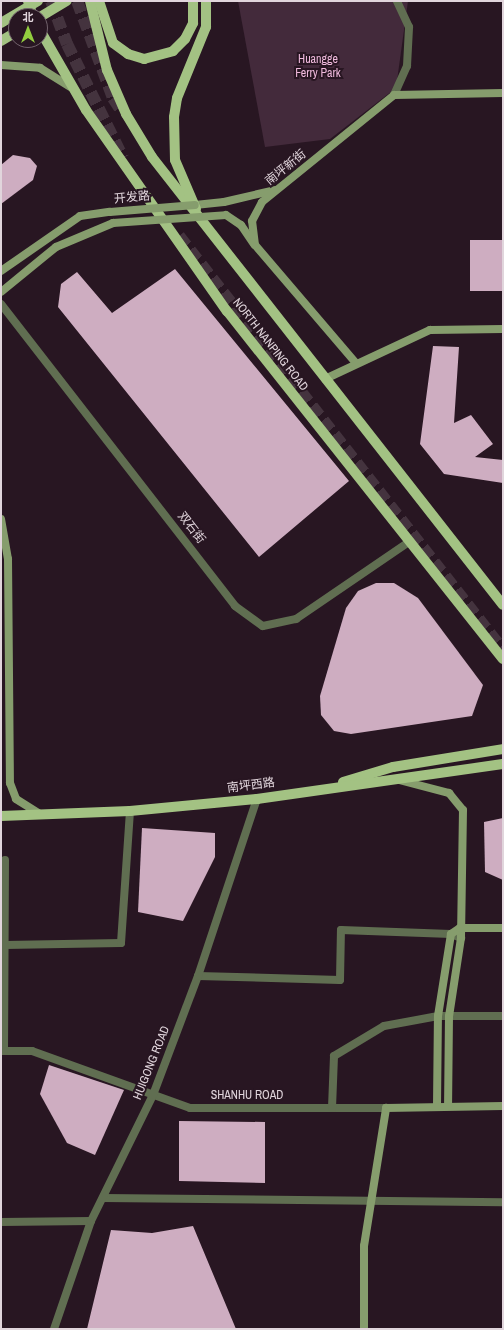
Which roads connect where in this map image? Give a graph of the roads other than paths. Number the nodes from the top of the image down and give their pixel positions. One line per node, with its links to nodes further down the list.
1 (38, 1): 9 (main road, bridge)
2 (67, 1): 8 (main road, bridge)
3 (90, 1): 16 (main road, NORTH NANPING ROAD)
4 (98, 1): 5 (main road)
5 (193, 1)
6 (206, 1): 16 (main road)
7 (397, 1): 14 (street)
8 (48, 12)
9 (1, 23)
10 (48, 44): 12 (main road, NORTH NANPING ROAD)
11 (1, 65): 12 (street)
12 (72, 87): 25 (main road, NORTH NANPING ROAD)
13 (503, 93): 14 (street)
14 (394, 95): 15 (street, 南坪新街)
15 (280, 188): 17 (street, 南坪新街); 18 (street, 开发路, bridge)
16 (202, 224): 23 (main road, NORTH NANPING ROAD)
17 (255, 245): 19 (street, 开发路, bridge); 22 (street)
18 (1, 270)
19 (1, 292)
20 (1, 304): 25 (street, 双石街)
21 (503, 329): 22 (street)
22 (355, 362): 23 (street)
23 (324, 379): 26 (main road, NORTH NANPING ROAD)
24 (1, 519): 34 (street)
25 (409, 542): 27 (main road, NORTH NANPING ROAD)
26 (503, 605)
27 (503, 659)
28 (503, 749): 31 (main road)
29 (501, 765): 30 (main road, 南坪西路)
30 (394, 779): 31 (main road, 南坪西路); 37 (street)
31 (311, 791): 32 (main road, 南坪西路)
32 (257, 799): 33 (main road, 南坪西路); 43 (street, HUIGONG ROAD)
33 (130, 811): 34 (main road, 南坪西路); 41 (street)
34 (40, 814): 35 (main road, 南坪西路)
35 (1, 816)
36 (6, 860): 41 (street)
37 (460, 928): 38 (street); 39 (street); 40 (street)
38 (503, 928)
39 (451, 934): 40 (street); 43 (street); 44 (street)
40 (461, 938): 45 (street)
41 (4, 944): 42 (street)
42 (3, 973): 47 (street)
43 (198, 976): 48 (street, HUIGONG ROAD)
44 (438, 1016): 45 (street); 49 (street); 52 (street)
45 (449, 1016): 46 (street); 50 (street)
46 (503, 1016)
47 (2, 1051): 48 (street, SHANHU ROAD)
48 (153, 1095): 52 (street, SHANHU ROAD); 54 (street, HUIGONG ROAD)
49 (437, 1106): 50 (street, SHANHU ROAD); 53 (street, SHANHU ROAD)
50 (448, 1106): 51 (street, SHANHU ROAD)
51 (503, 1106)
52 (332, 1108): 53 (street, SHANHU ROAD)
53 (386, 1108): 55 (street)
54 (103, 1198): 55 (street); 57 (street, HUIGONG ROAD)
55 (372, 1200): 56 (street); 60 (street)
56 (503, 1202)
57 (91, 1221): 58 (street); 59 (street, HUIGONG ROAD)
58 (1, 1222)
59 (54, 1329)
60 (364, 1329)

